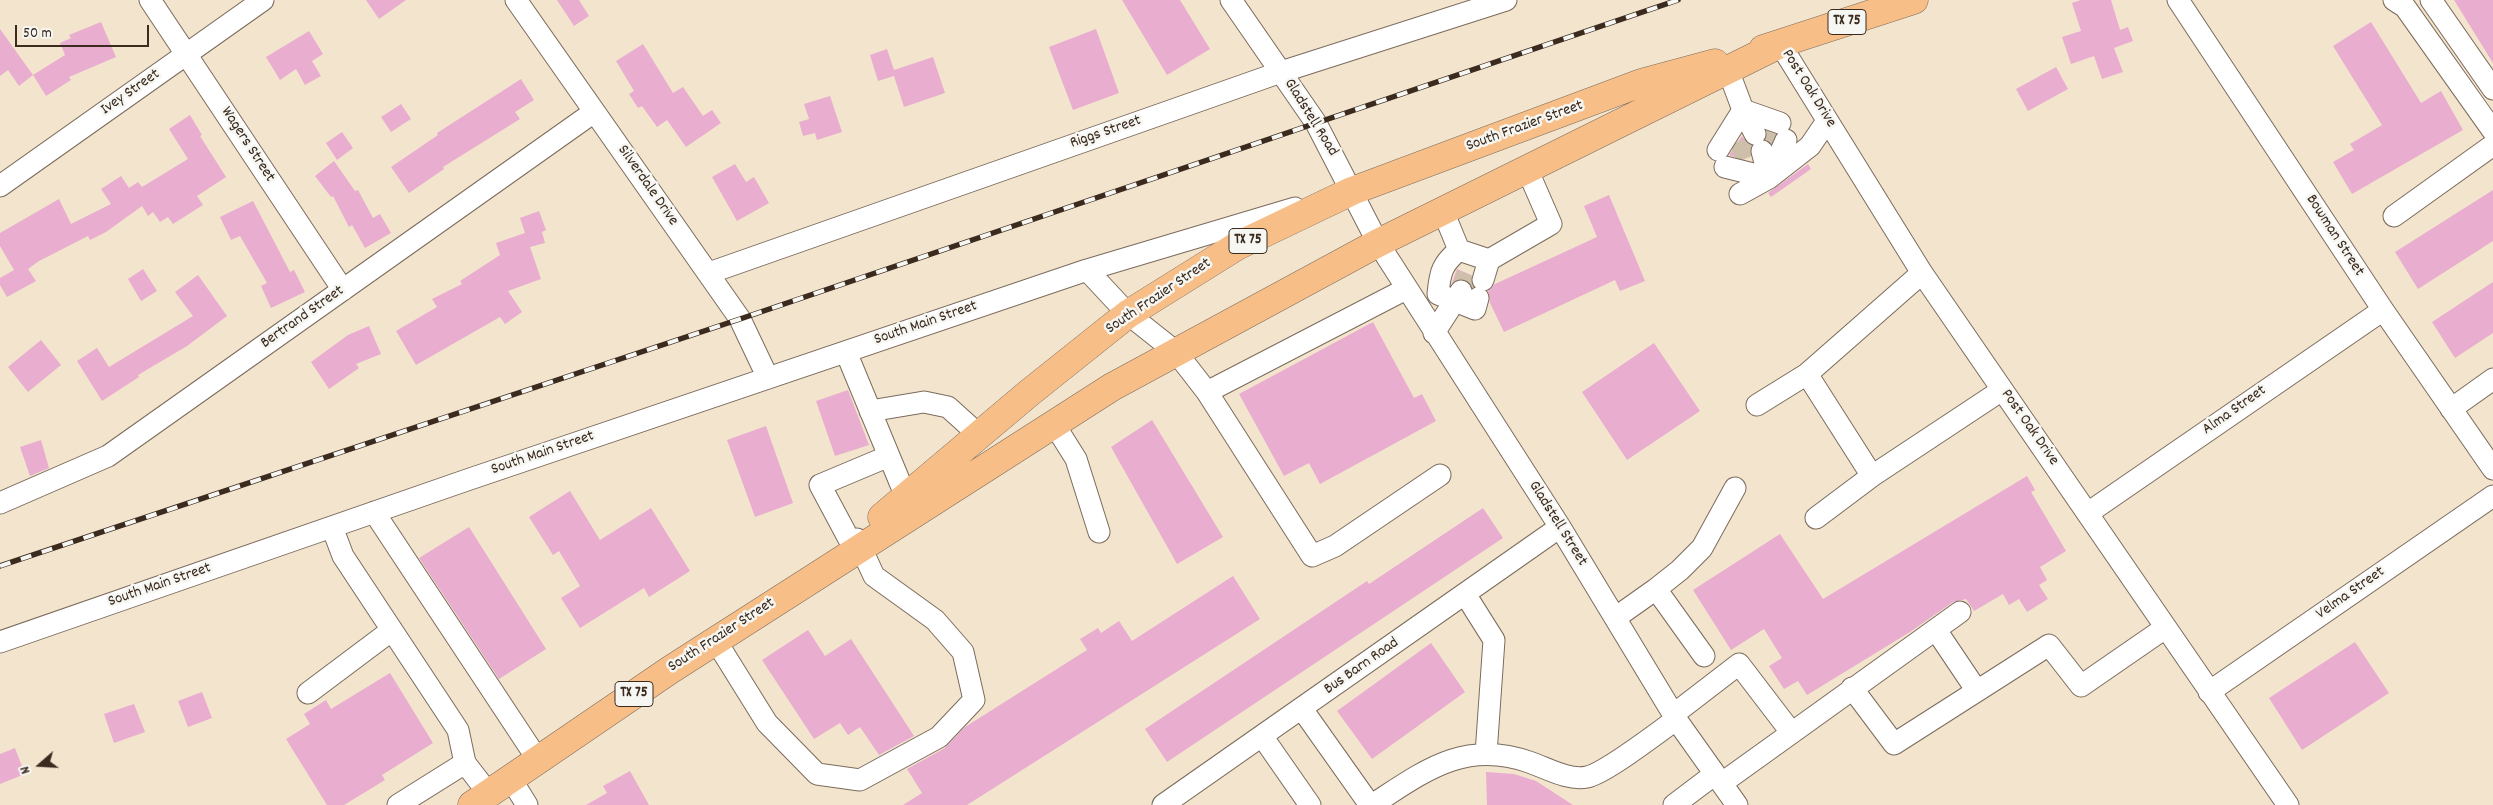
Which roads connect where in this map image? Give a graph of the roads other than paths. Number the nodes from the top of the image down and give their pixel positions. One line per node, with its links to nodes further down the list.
1 (150, 0): 11 (street, Wagers Street)
2 (263, 0): 11 (street, Ivey Street)
3 (516, 0): 16 (street, Silverdale Drive)
4 (1231, 0): 13 (street, Gladstell Road)
5 (1506, 0): 13 (street, Riggs Street)
6 (1914, 0): 10 (main road, South Frazier Street / TX 75)
7 (2178, 0): 35 (street, Bowman Street)
8 (2394, 0): 18 (street)
9 (2431, 0): 14 (street)
10 (1780, 44): 12 (main road, South Frazier Street / TX 75); 17 (street, Post Oak Drive); 24 (main road, South Frazier Street / TX 75)
11 (187, 53): 23 (street, Ivey Street); 34 (street, Wagers Street)
12 (1728, 70): 15 (street); 21 (main road, South Frazier Street / TX 75)
13 (1281, 72): 24 (street, Gladstell Road); 30 (street, Riggs Street)
14 (2493, 89)
15 (1743, 110): 19 (street); 19 (street)
16 (594, 112): 30 (street, Silverdale Drive); 34 (street, Bertrand Street)
17 (1828, 121): 22 (street); 31 (street, Post Oak Drive)
18 (2493, 131)
19 (1752, 145): 22 (street); 22 (street)
20 (2493, 146): 27 (street)
21 (1527, 169): 26 (main road, South Frazier Street / TX 75); 32 (street)
22 (1769, 178): 25 (street)
23 (0, 186)
24 (1352, 191): 28 (street, Gladstell Road); 29 (street, South Main Street); 36 (main road, South Frazier Street / TX 75)
25 (1740, 194)
26 (1443, 211): 28 (main road, South Frazier Street / TX 75); 32 (street)
27 (2394, 216)
28 (1378, 243): 33 (street, Gladstell Street); 39 (main road, South Frazier Street / TX 75)
29 (1087, 270): 36 (street); 38 (street, South Main Street)
30 (709, 273): 41 (street, Silverdale Drive)
31 (1922, 273): 40 (street); 43 (street, Post Oak Drive)
32 (1471, 276): 37 (street)
33 (1406, 289): 37 (street, Gladstell Street); 44 (street)
34 (344, 290): 57 (street, Bertrand Street)
35 (2383, 310): 46 (street, Bowman Street); 59 (street, Alma Street)
36 (1128, 314): 39 (street); 49 (main road, South Frazier Street / TX 75)
37 (1434, 333): 62 (street, Gladstell Street)
38 (846, 352): 41 (street, South Main Street); 47 (street)
39 (1176, 352): 44 (street); 48 (main road, South Frazier Street / TX 75)
40 (1807, 374): 45 (street); 53 (street)
41 (768, 378): 58 (street, South Main Street)
42 (2493, 379): 46 (street)
43 (2002, 390): 53 (street); 59 (street, Post Oak Drive)
44 (1207, 392): 52 (street)
45 (1757, 405)
46 (2451, 409): 51 (street, Bowman Street)
47 (870, 411): 49 (street); 50 (street)
48 (1054, 424): 63 (street); 64 (main road, South Frazier Street / TX 75)
49 (979, 435): 56 (main road, South Frazier Street / TX 75)
50 (889, 456): 56 (street); 64 (street)
51 (2493, 469)
52 (1440, 476)
53 (1872, 476): 60 (street)
54 (1735, 488): 65 (street)
55 (2493, 496): 77 (street, Velma Street)
56 (906, 497): 64 (main road, South Frazier Street / TX 75)
57 (0, 503)
58 (374, 512): 61 (street, South Main Street); 84 (street)
59 (2088, 513): 69 (street, Post Oak Drive)
60 (1816, 518)
61 (332, 527): 70 (street); 73 (street, South Main Street)
62 (1560, 527): 66 (street, Bus Barn Road); 68 (street, Gladstell Street)
63 (1099, 532)
64 (856, 543): 72 (main road, South Frazier Street / TX 75); 72 (street)
65 (1656, 589): 68 (street); 74 (street)
66 (1465, 594): 79 (street, Bus Barn Road); 83 (street)
67 (1960, 612): 71 (street)
68 (1614, 618): 80 (street, Gladstell Street)
69 (2165, 628): 76 (street); 77 (street, Post Oak Drive)
70 (392, 630): 78 (street); 85 (street)
71 (1936, 630): 75 (street); 76 (street)
72 (716, 640): 84 (main road, South Frazier Street / TX 75)
73 (0, 642)
74 (1704, 656)
75 (1852, 688): 76 (street); 81 (street)
76 (1977, 690)
77 (2209, 692): 95 (street, Post Oak Drive)
78 (308, 693)
79 (1302, 708): 82 (street, Bus Barn Road); 92 (street)
80 (1675, 717): 81 (street); 83 (street); 86 (street, Gladstell Street)
81 (1791, 732): 86 (street)
82 (1262, 736): 90 (street, Bus Barn Road); 91 (street)
83 (1486, 754): 92 (street)
84 (538, 760): 87 (main road, South Frazier Street / TX 75)
85 (465, 763): 87 (street); 88 (street)
86 (1719, 779): 93 (street); 94 (street, Gladstell Street)
87 (490, 793): 89 (street)
88 (398, 805)
89 (526, 805)
90 (1162, 805)
91 (1310, 805)
92 (1371, 805)
93 (1674, 805)
94 (1737, 805)
95 (2288, 805)

